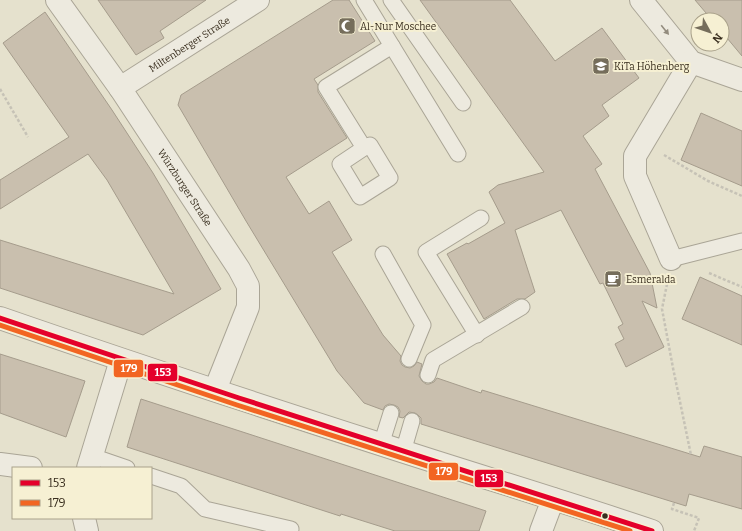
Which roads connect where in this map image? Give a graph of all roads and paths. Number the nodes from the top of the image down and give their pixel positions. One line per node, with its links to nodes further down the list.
1 (57, 0): 9 (street, Würzburger Straße)
2 (258, 0): 9 (street, Miltenberger Straße)
3 (364, 0): 6 (lane)
4 (391, 0): 11 (lane)
5 (641, 0): 7 (street, one-way to 7)
6 (392, 46): 14 (lane); 15 (lane)
7 (691, 62): 8 (street); 13 (street)
8 (742, 80)
9 (120, 88): 27 (street, Würzburger Straße)
10 (0, 89): 12 (path)
11 (463, 103)
12 (28, 137)
13 (643, 143): 16 (path); 20 (street)
14 (364, 148)
15 (458, 154)
16 (742, 196)
17 (480, 218): 23 (lane)
18 (742, 241): 20 (lane)
19 (383, 254): 24 (lane)
20 (671, 259): 32 (path)
21 (522, 307): 23 (lane)
22 (0, 318): 25 (street)
23 (477, 335): 26 (lane)
24 (409, 359)
25 (121, 360): 27 (street); 33 (street)
26 (428, 375)
27 (215, 390): 30 (street)
28 (391, 413): 30 (lane)
29 (412, 421): 31 (lane)
30 (381, 445): 31 (street)
31 (403, 452): 38 (street)
32 (691, 455)
33 (90, 462): 36 (lane)
34 (0, 464): 35 (street)
35 (23, 467)
36 (121, 467)
37 (152, 476): 42 (lane)
38 (553, 499): 41 (street); 44 (street)
39 (674, 503): 46 (path)
40 (84, 519): 43 (street)
41 (615, 525): 45 (street)
42 (291, 529)
43 (87, 531)
44 (541, 531)
45 (652, 531)
46 (694, 531)

